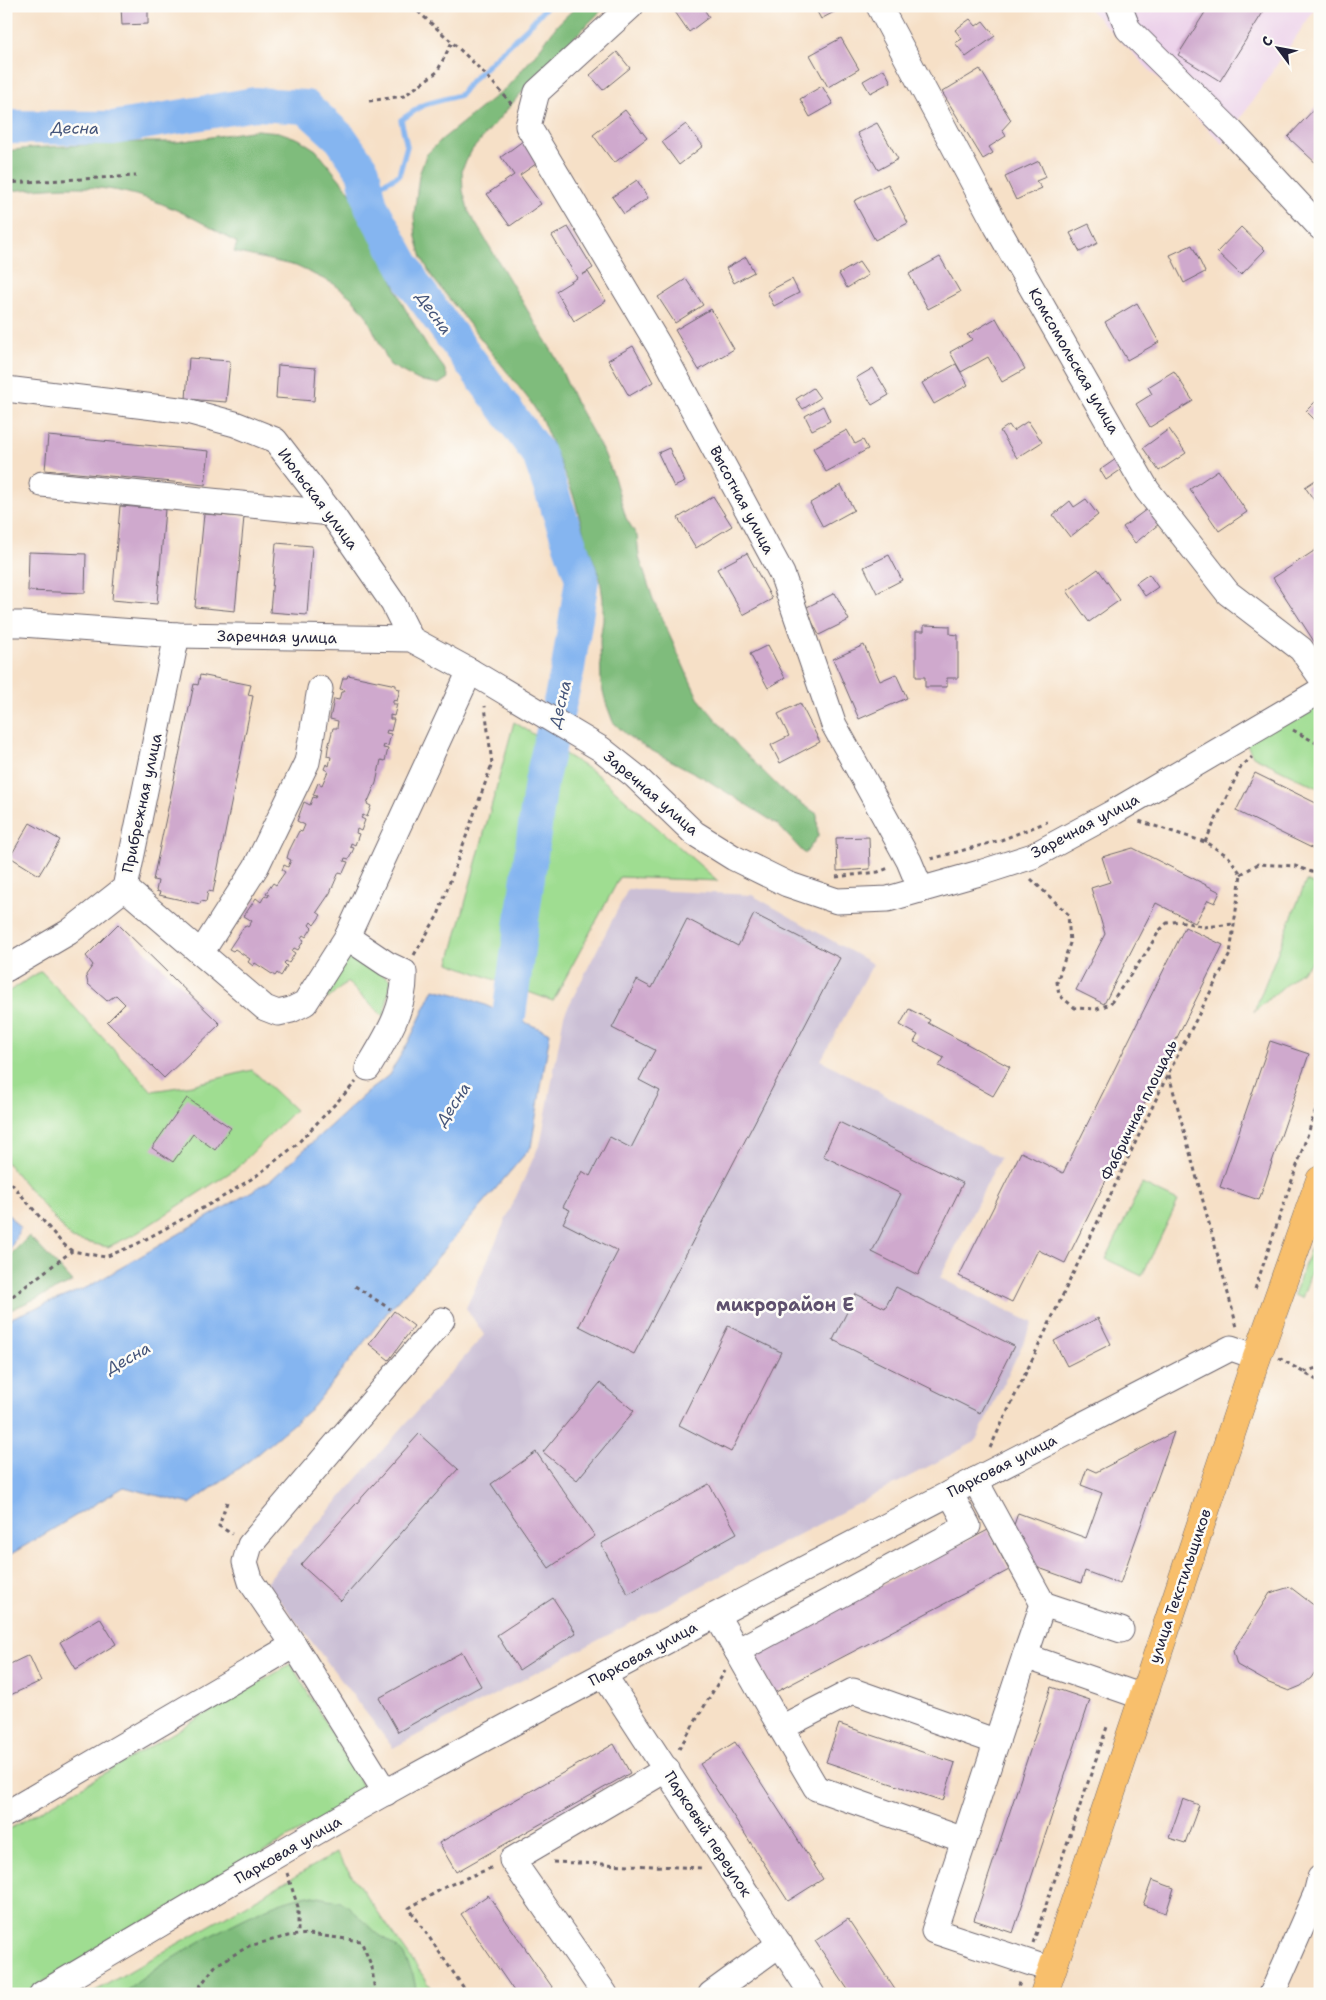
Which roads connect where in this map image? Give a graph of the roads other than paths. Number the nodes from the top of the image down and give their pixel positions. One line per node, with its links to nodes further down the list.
1 (631, 6): 16 (street, Высотная улица)
2 (879, 6): 11 (street, Комсомольская улица)
3 (1119, 6): 4 (street)
4 (1320, 227)
5 (6, 389): 7 (street, Июльская улица)
6 (42, 484): 7 (street)
7 (331, 513): 10 (street, Июльская улица)
8 (6, 624): 9 (street, Заречная улица)
9 (176, 635): 10 (street, Заречная улица); 15 (street, Прибрежная улица)
10 (411, 639): 12 (street, Заречная улица)
11 (1320, 676)
12 (467, 678): 16 (street, Заречная улица); 17 (street)
13 (320, 689): 18 (street)
14 (1320, 691): 16 (street, Заречная улица)
15 (125, 888): 18 (street); 19 (street, Прибрежная улица)
16 (921, 890)
17 (347, 937): 18 (street); 20 (street)
18 (201, 953)
19 (6, 968)
20 (368, 1068)
21 (1320, 1180): 23 (main road, улица Текстильщиков)
22 (442, 1320): 29 (street)
23 (1257, 1357): 24 (street, Парковая улица); 33 (main road, улица Текстильщиков)
24 (975, 1480): 25 (street, Парковая улица); 26 (street)
25 (950, 1493): 27 (street, Парковая улица); 30 (street)
26 (1042, 1604): 28 (street); 31 (street)
27 (717, 1616): 30 (street); 32 (street, Парковая улица)
28 (1121, 1630)
29 (294, 1646): 37 (street); 38 (street)
30 (737, 1651): 34 (street)
31 (1025, 1656): 33 (street); 35 (street)
32 (604, 1675): 36 (street, Парковый переулок); 37 (street, Парковая улица)
33 (1143, 1697): 42 (main road, улица Текстильщиков)
34 (781, 1728): 35 (street); 39 (street)
35 (997, 1742): 39 (street)
36 (667, 1769): 41 (street, Парковый переулок); 44 (street)
37 (386, 1793): 43 (street, Парковая улица)
38 (6, 1814)
39 (964, 1840): 42 (street)
40 (1320, 1878): 47 (street)
41 (780, 1944): 45 (street); 46 (street, Парковый переулок)
42 (1048, 1982)
43 (42, 1994)
44 (605, 1994)
45 (711, 1994)
46 (812, 1994)
47 (1272, 1994)

